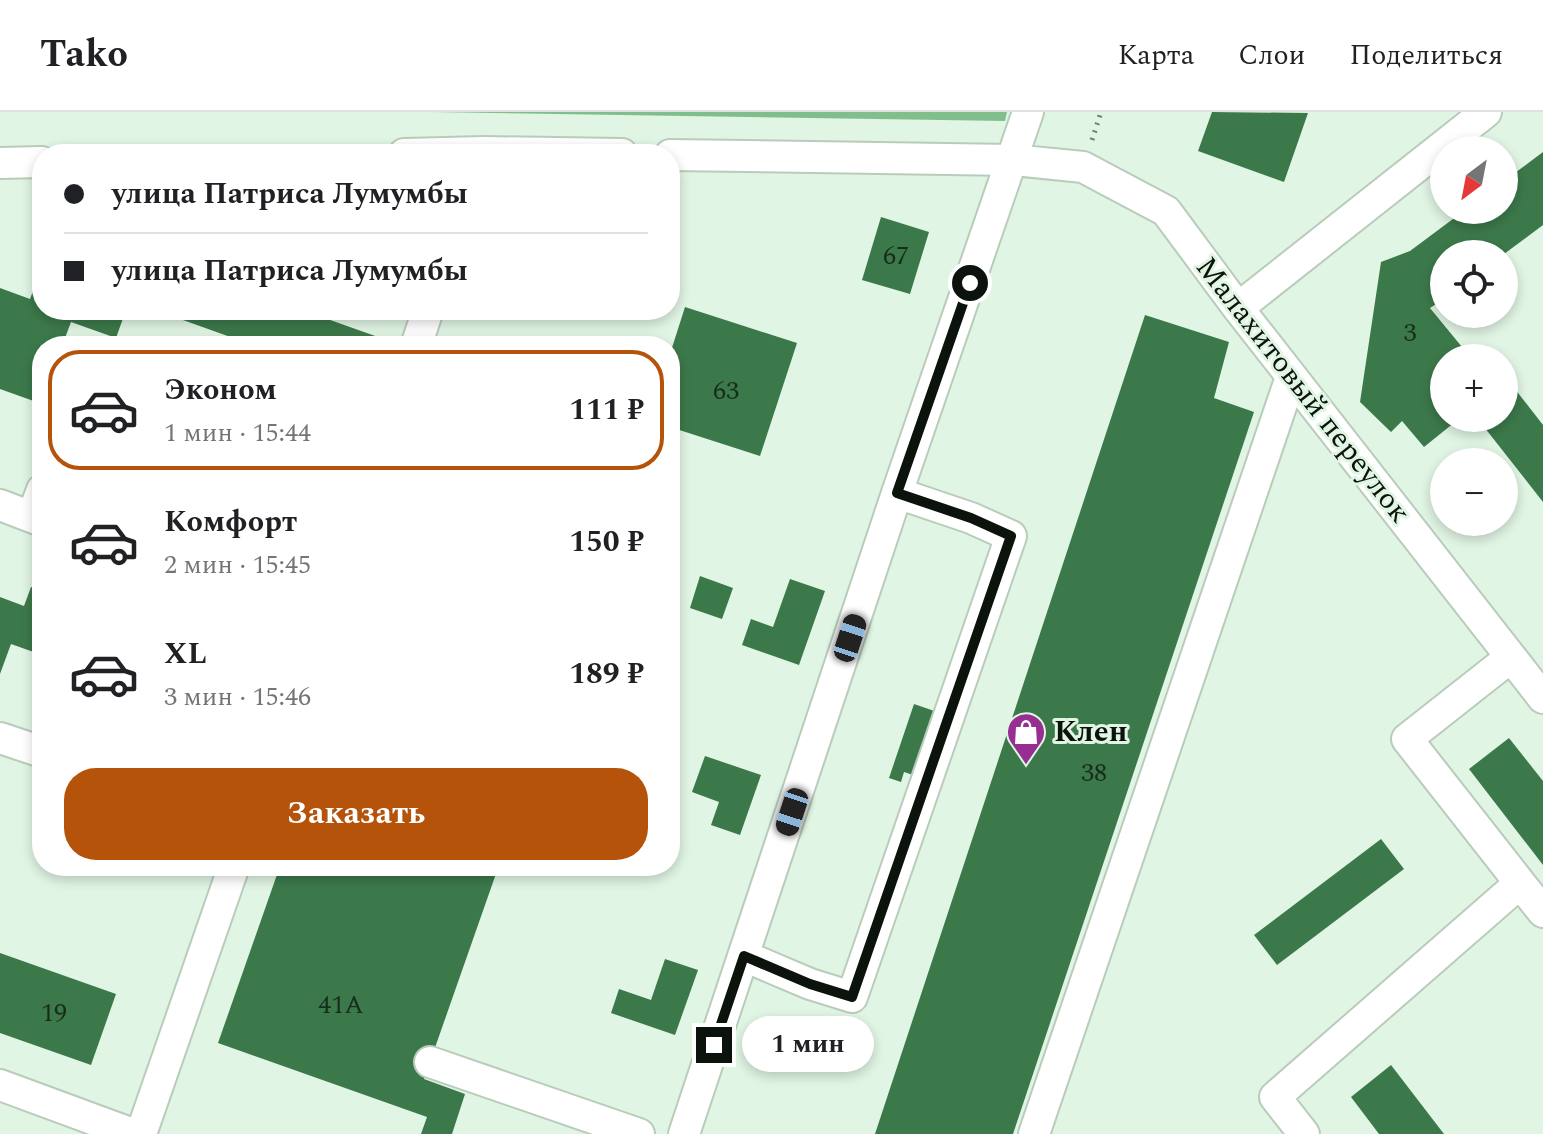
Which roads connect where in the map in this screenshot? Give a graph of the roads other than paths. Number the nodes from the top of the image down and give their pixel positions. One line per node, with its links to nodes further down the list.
1 (1028, 112): 4 (street)
2 (1486, 112): 7 (street)
3 (680, 155): 4 (street, Малахитовый переулок)
4 (1013, 160): 7 (street, Малахитовый переулок); 9 (street)
5 (32, 162): 6 (street)
6 (0, 163)
7 (1238, 308): 8 (street, Малахитовый переулок)
8 (1291, 377): 12 (street, Малахитовый переулок); 27 (street)
9 (897, 493): 19 (street); 19 (street)
10 (0, 505): 11 (street)
11 (32, 508)
12 (1511, 657): 13 (street, Малахитовый переулок); 17 (street)
13 (1543, 698)
14 (0, 738): 15 (street)
15 (32, 749)
16 (231, 876): 24 (street)
17 (1520, 883): 18 (street); 28 (street)
18 (1543, 912)
19 (744, 956): 26 (street)
20 (430, 1062): 22 (street)
21 (0, 1085): 23 (street)
22 (608, 1129): 25 (street)
23 (133, 1134)
24 (141, 1134)
25 (639, 1134)
26 (684, 1134)
27 (1034, 1134)
28 (1304, 1134)

